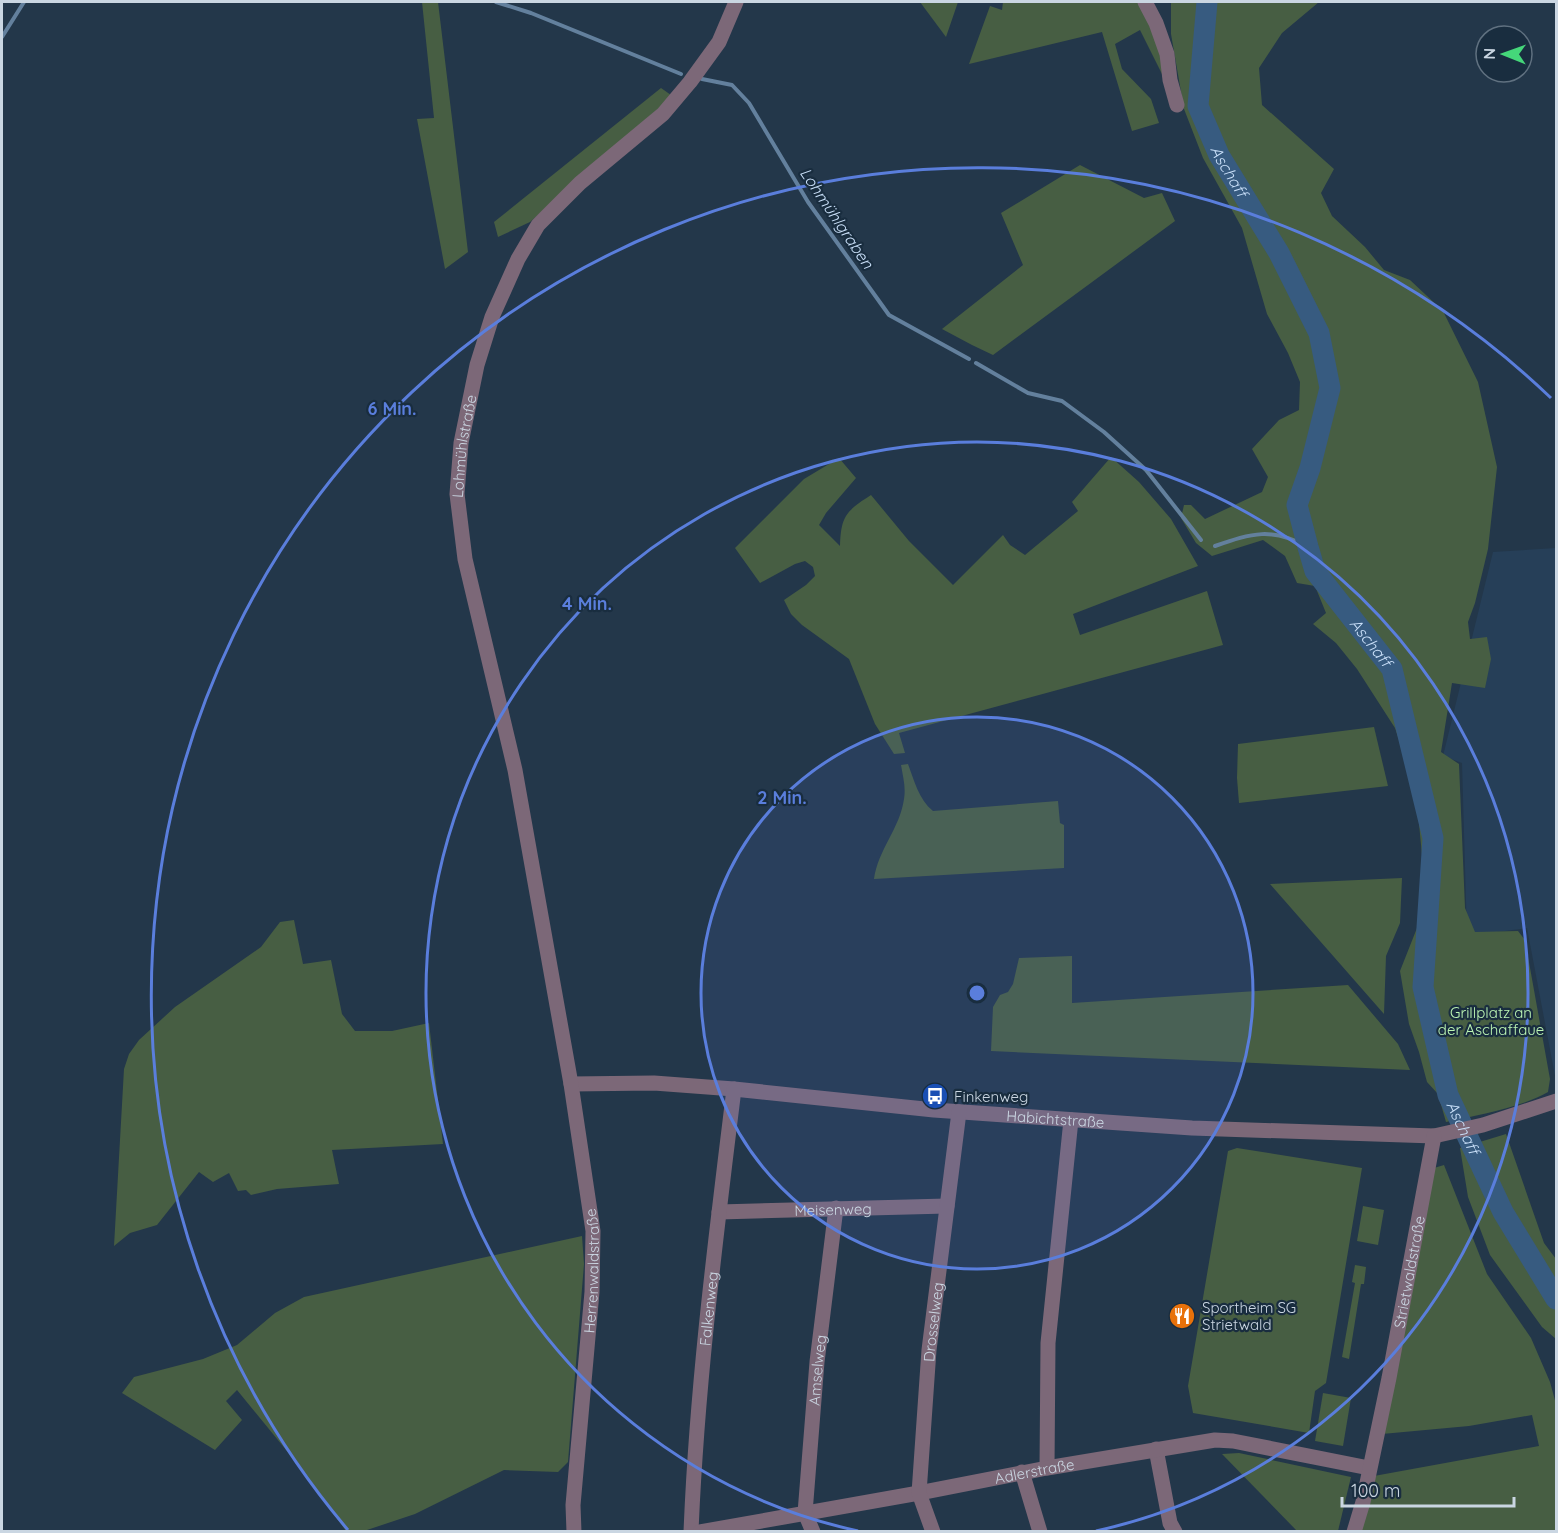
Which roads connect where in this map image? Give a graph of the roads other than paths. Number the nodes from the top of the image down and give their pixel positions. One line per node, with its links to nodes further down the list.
1 (736, 2): 4 (street, Lohmühlstraße)
2 (1145, 2): 3 (street)
3 (1177, 105)
4 (551, 977): 5 (street, Herrenwaldstraße)
5 (571, 1084): 6 (street, Habichtstraße); 20 (street, Herrenwaldstraße)
6 (734, 1089): 8 (street, Habichtstraße); 13 (street, Falkenweg)
7 (1557, 1101): 10 (street)
8 (959, 1112): 9 (street, Habichtstraße); 11 (street, Drosselweg)
9 (1071, 1120): 10 (street, Habichtstraße); 15 (street)
10 (1434, 1136): 16 (street, Strietwaldstraße)
11 (947, 1206): 12 (street, Meisenweg); 18 (street, Drosselweg)
12 (836, 1208): 13 (street, Meisenweg); 19 (street, Amselweg)
13 (719, 1212): 21 (street, Falkenweg)
14 (1156, 1449): 15 (street, Adlerstraße); 16 (street, Adlerstraße); 26 (street)
15 (1047, 1468): 17 (street, Adlerstraße)
16 (1369, 1468): 27 (street, Strietwaldstraße)
17 (1022, 1472): 18 (street, Adlerstraße); 25 (street)
18 (919, 1493): 19 (street, Adlerstraße); 24 (street, Drosselweg)
19 (805, 1513): 22 (street, Adlerstraße); 23 (street, Amselweg)
20 (574, 1532)
21 (691, 1532)
22 (700, 1532)
23 (813, 1532)
24 (933, 1532)
25 (1040, 1532)
26 (1175, 1532)
27 (1354, 1532)

